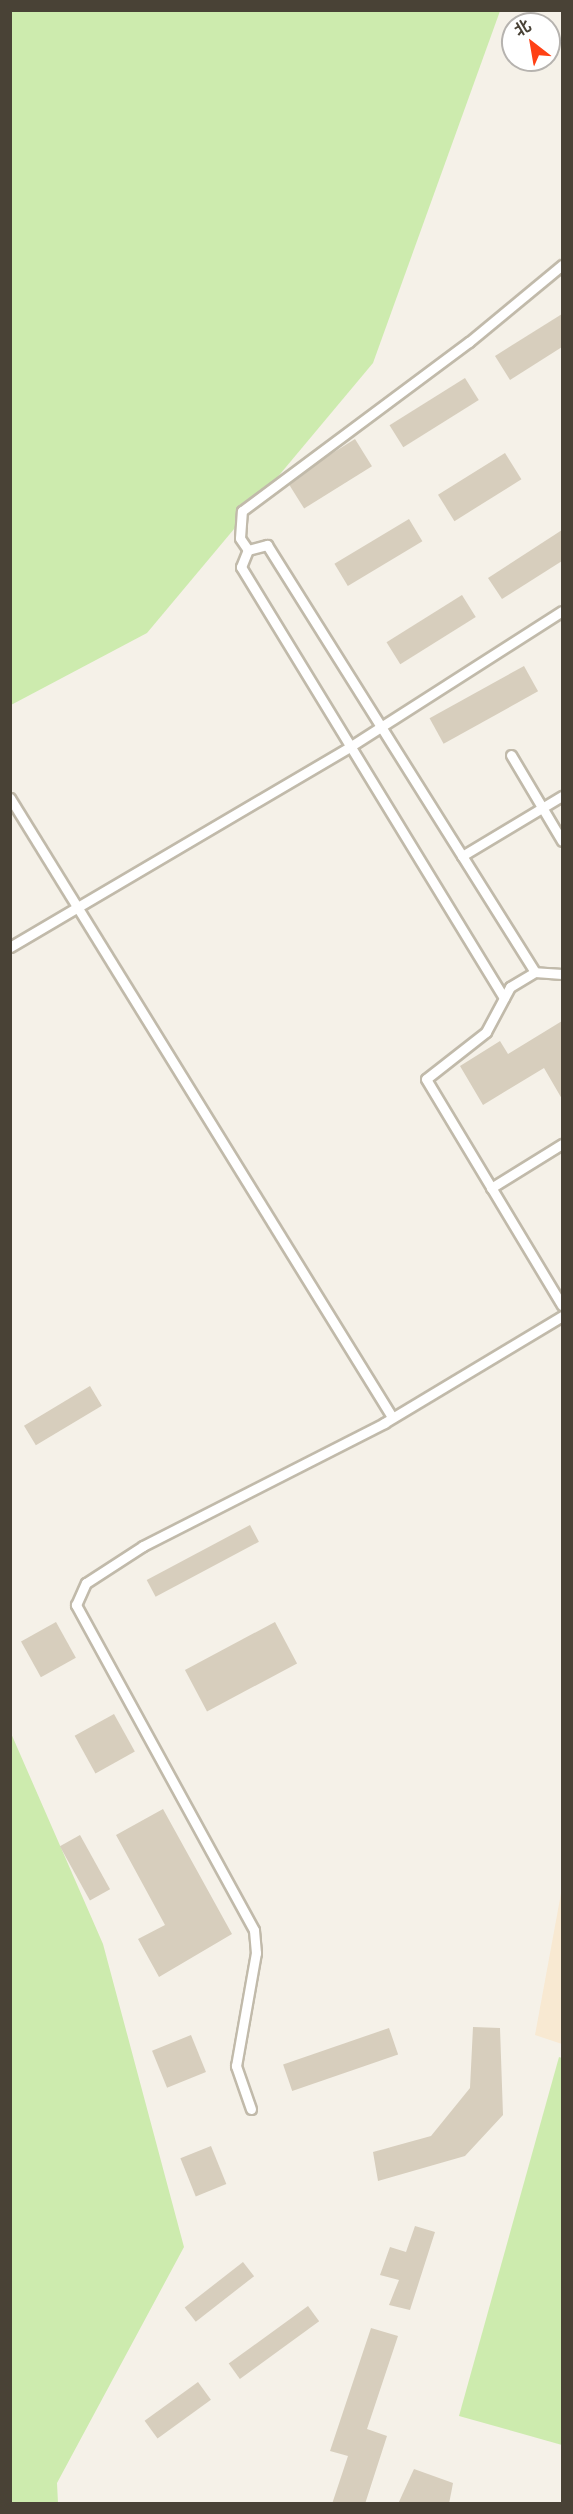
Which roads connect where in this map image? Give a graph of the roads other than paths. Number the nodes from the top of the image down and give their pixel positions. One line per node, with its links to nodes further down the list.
1 (562, 265): 2 (lane)
2 (248, 550): 4 (lane); 5 (lane)
3 (562, 611): 4 (lane)
4 (380, 725): 5 (lane); 11 (lane)
5 (351, 746): 12 (lane); 16 (lane)
6 (511, 755): 9 (lane)
7 (562, 796): 9 (lane)
8 (10, 798): 12 (lane)
9 (543, 808): 10 (lane); 11 (lane)
10 (562, 841)
11 (462, 856): 14 (lane)
12 (78, 906): 13 (lane); 21 (lane)
13 (10, 947)
14 (535, 972): 15 (lane); 16 (lane)
15 (562, 974)
16 (504, 998): 18 (lane)
17 (562, 1144): 18 (lane)
18 (492, 1188): 19 (lane)
19 (562, 1305)
20 (562, 1317): 21 (lane)
21 (392, 1417): 22 (lane)
22 (251, 2109)

